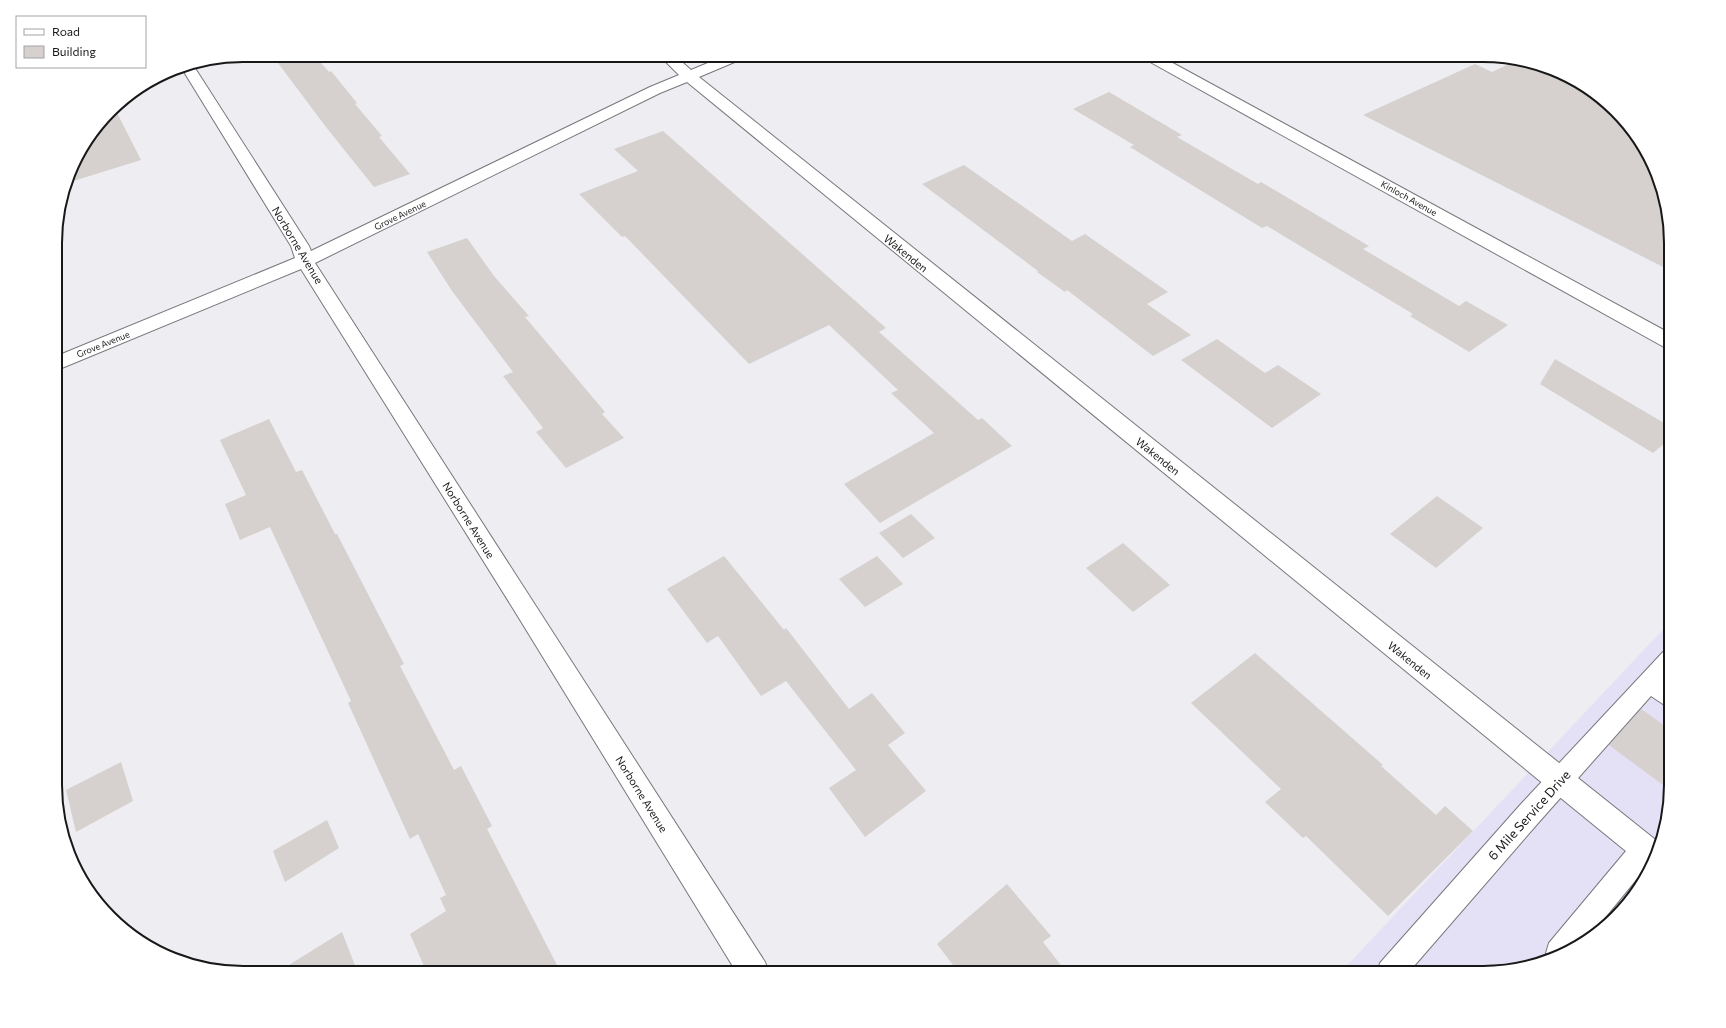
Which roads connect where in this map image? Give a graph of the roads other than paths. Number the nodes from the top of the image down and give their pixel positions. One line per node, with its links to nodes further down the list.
1 (673, 62): 5 (street, Wakenden)
2 (722, 62): 5 (street, Grove Avenue)
3 (1161, 62): 7 (street, Kinloch Avenue)
4 (190, 70): 6 (street, Norborne Avenue)
5 (688, 76): 6 (street, Grove Avenue); 12 (street, Wakenden)
6 (305, 261): 8 (street, Grove Avenue); 15 (street, Norborne Avenue)
7 (1664, 338)
8 (62, 361)
9 (1664, 667): 10 (lane, 6 Mile Service Drive)
10 (1650, 683): 11 (lane); 12 (lane, 6 Mile Service Drive)
11 (1664, 692)
12 (1560, 782): 13 (street, Wakenden); 16 (lane, 6 Mile Service Drive)
13 (1649, 852): 14 (lane)
14 (1565, 946)
15 (750, 966)
16 (1396, 966)

